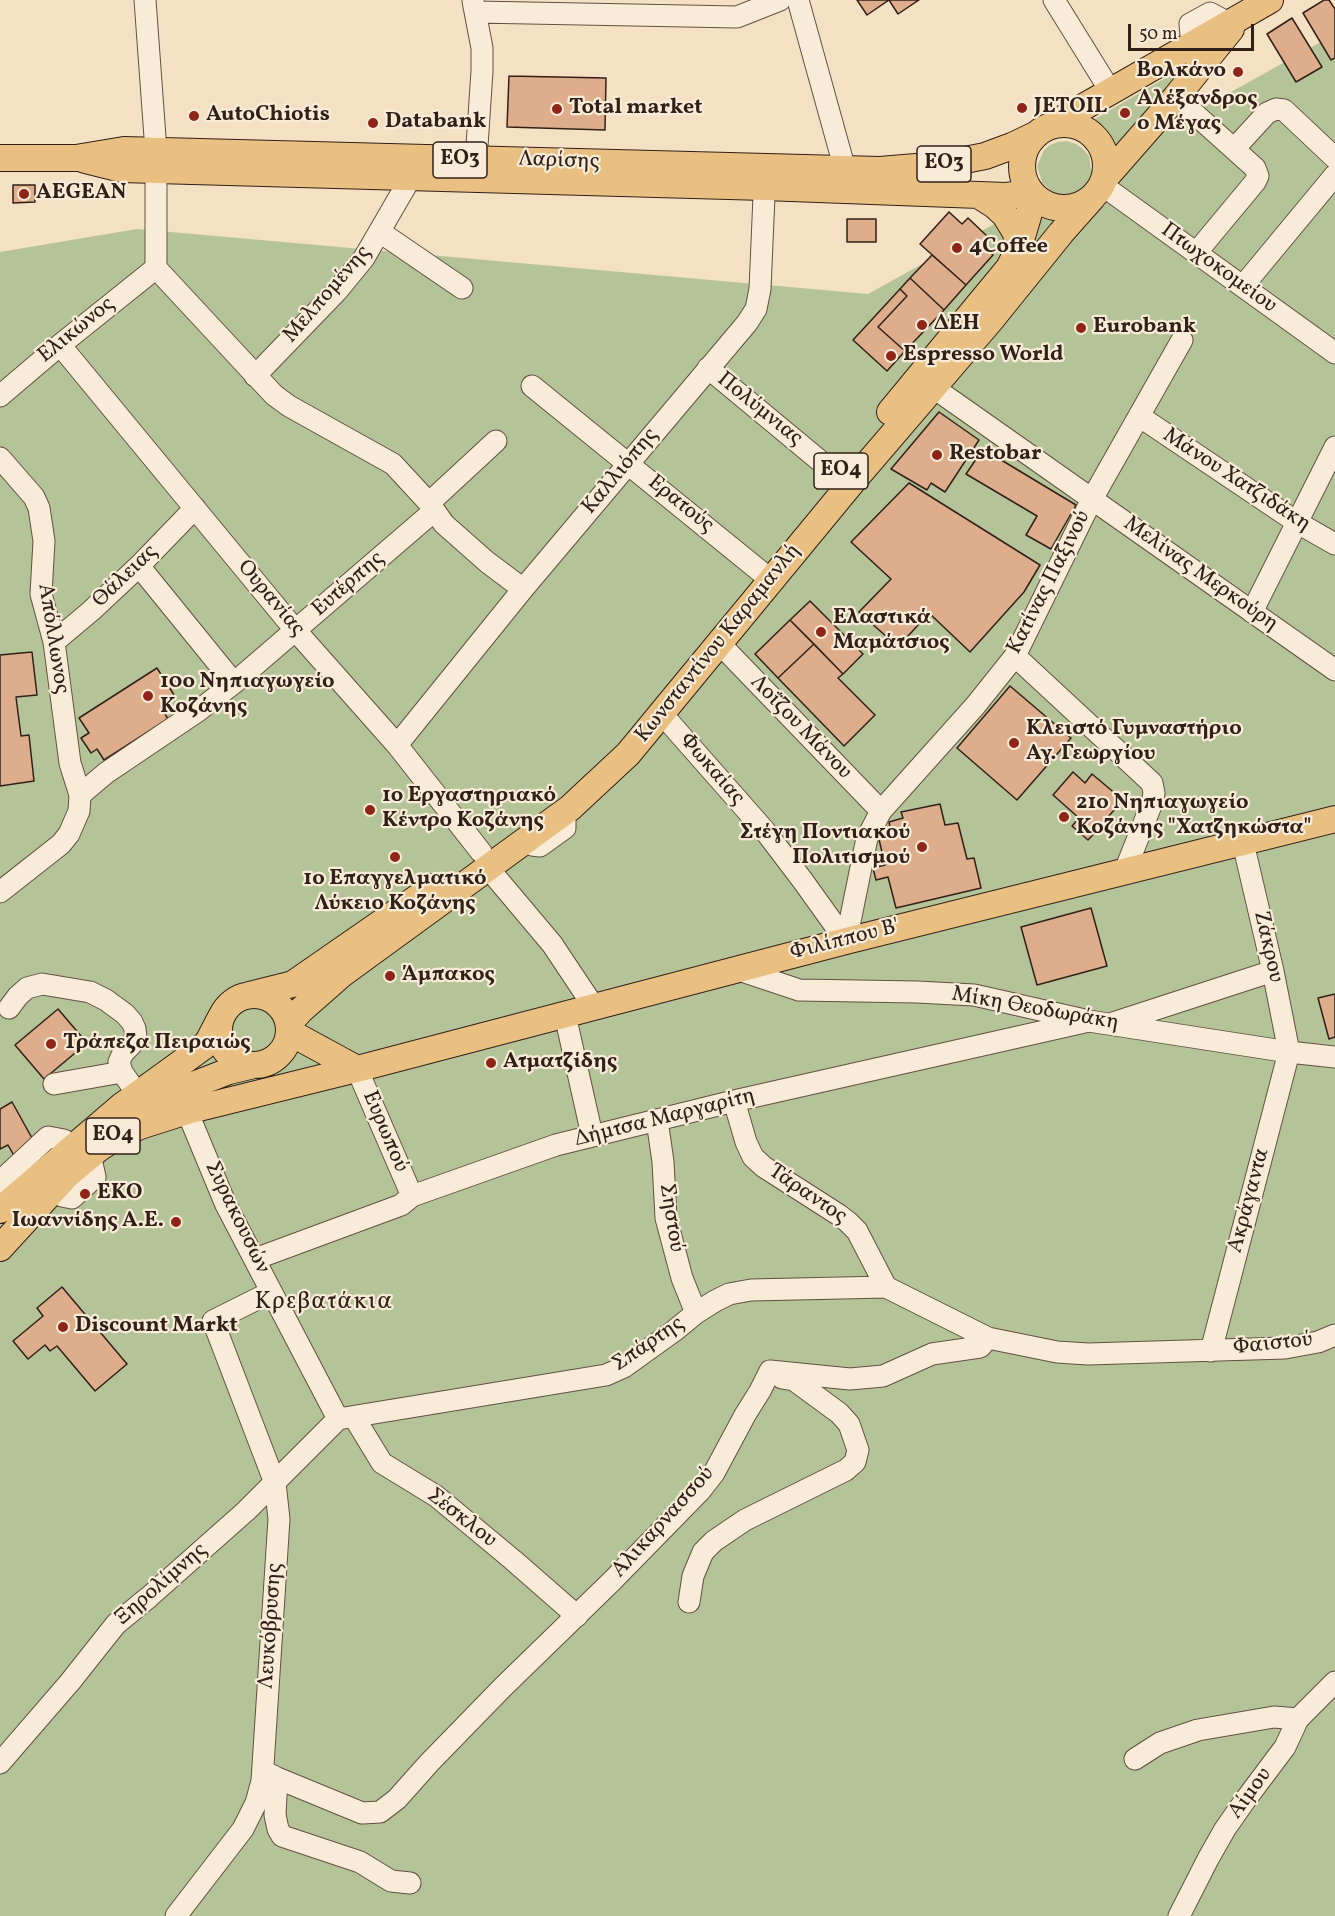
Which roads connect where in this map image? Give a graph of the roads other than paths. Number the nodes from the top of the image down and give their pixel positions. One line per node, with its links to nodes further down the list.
1 (780, 0): 6 (street)
2 (798, 0): 19 (street)
3 (1054, 0): 8 (street)
4 (149, 1): 14 (street)
5 (474, 6): 6 (street); 15 (street)
6 (566, 7)
7 (1250, 8): 8 (main road, ΕΟ3); 9 (main road, ΕΟ3)
8 (1111, 92): 10 (main road, ΕΟ3)
9 (1176, 97): 11 (street); 20 (main road, ΕΟ3)
10 (1044, 130): 19 (main road, Λαρίσης / ΕΟ3); 20 (main road, ΕΟ3); 21 (main road)
11 (1234, 149): 13 (street); 25 (street)
12 (0, 158): 14 (main road, Λαρίσης / ΕΟ3)
13 (1335, 158)
14 (156, 161): 15 (main road, Λαρίσης / ΕΟ3); 17 (main road, Λαρίσης / ΕΟ3); 26 (street)
15 (476, 170): 17 (main road, Λαρίσης / ΕΟ3); 18 (main road, Λαρίσης / ΕΟ3)
16 (1335, 175): 27 (street)
17 (411, 177): 23 (street, Μελπομένης)
18 (765, 178): 19 (main road, Λαρίσης / ΕΟ3); 32 (street, Καλλιόπης)
19 (848, 180): 22 (main road, Λαρίσης / ΕΟ3)
20 (1100, 187): 21 (main road, ΕΟ3); 25 (street, Πτωχοκομείου); 34 (main road, Κωνσταντίνου Καραμανλή / ΕΟ4)
21 (1033, 194): 22 (main road, Λαρίσης / ΕΟ3); 24 (main road, Κωνσταντίνου Καραμανλή / ΕΟ4)
22 (978, 195): 24 (main road)
23 (380, 232): 28 (street); 33 (street, Μελπομένης)
24 (1018, 249): 34 (main road, Κωνσταντίνου Καραμανλή / ΕΟ4)
25 (1196, 253): 27 (street, Πτωχοκομείου)
26 (156, 268): 30 (street, Ελικώνος); 33 (street)
27 (1243, 286): 31 (street, Πτωχοκομείου)
28 (462, 288)
29 (1182, 340): 37 (street, Κατίνας Παξινού)
30 (60, 345): 36 (street, Ελικώνος); 45 (street, Ουρανίας)
31 (1335, 353)
32 (708, 368): 41 (street, Καλλιόπης); 42 (street, Πολύμνιας)
33 (255, 376): 44 (street)
34 (928, 380): 42 (main road, Κωνσταντίνου Καραμανλή / ΕΟ4); 43 (street, Μελίνας Μερκούρη); 49 (main road, Κωνσταντίνου Καραμανλή / ΕΟ4)
35 (532, 386): 41 (street, Ερατούς)
36 (0, 396)
37 (1139, 416): 43 (street, Κατίνας Παξινού); 46 (street, Μάνου Χατζιδάκη)
38 (496, 441): 44 (street, Ευτέρπης)
39 (1335, 447): 46 (street)
40 (0, 458): 53 (street, Απόλλωνος)
41 (628, 463): 49 (street, Ερατούς); 50 (street, Καλλιόπης)
42 (837, 475): 49 (main road, Κωνσταντίνου Καραμανλή / ΕΟ4)
43 (1092, 499): 51 (street, Μελίνας Μερκούρη); 55 (street, Κατίνας Παξινού)
44 (432, 507): 50 (street); 52 (street, Ευτέρπης)
45 (195, 508): 48 (street, Θάλειας); 52 (street, Ουρανίας)
46 (1298, 524): 47 (street, Μάνου Χατζιδάκη); 51 (street)
47 (1335, 544)
48 (139, 566): 53 (street, Θάλειας); 57 (street)
49 (766, 576): 54 (main road, Κωνσταντίνου Καραμανλή / ΕΟ4); 66 (main road, Κωνσταντίνου Καραμανλή / ΕΟ4)
50 (523, 589): 59 (street, Καλλιόπης)
51 (1252, 612): 56 (street, Μελίνας Μερκούρη)
52 (296, 631): 57 (street, Ευτέρπης); 59 (street, Ουρανίας)
53 (54, 642): 60 (street, Απόλλωνος)
54 (720, 644): 58 (main road, Κωνσταντίνου Καραμανλή / ΕΟ4); 61 (street, Λοΐζου Μάνου)
55 (1016, 656): 61 (street, Κατίνας Παξινού); 67 (street)
56 (1335, 670)
57 (234, 683): 60 (street, Ευτέρπης)
58 (662, 714): 66 (main road, Κωνσταντίνου Καραμανλή / ΕΟ4); 69 (street, Φωκαίας)
59 (398, 745): 66 (street, Ουρανίας)
60 (80, 795): 68 (street)
61 (881, 811): 69 (street, Κατίνας Παξινού)
62 (1335, 819): 64 (main road, Φιλίππου Β')
63 (565, 820): 65 (street)
64 (1243, 843): 67 (main road, Φιλίππου Β'); 71 (street, Ζάκρου)
65 (532, 845)
66 (485, 860): 72 (main road, Κωνσταντίνου Καραμανλή / ΕΟ4); 73 (street, Ουρανίας); 78 (main road, Κωνσταντίνου Καραμανλή / ΕΟ4)
67 (1124, 873): 69 (main road, Φιλίππου Β')
68 (0, 892)
69 (846, 941): 70 (main road, Φιλίππου Β')
70 (736, 969): 73 (main road, Φιλίππου Β'); 77 (street, Μίκη Θεοδωράκη)
71 (1273, 971): 77 (street, Δήμτσα Μαργαρίτη); 79 (street, Ζάκρου)
72 (249, 995): 76 (main road, ΕΟ4); 78 (main road)
73 (594, 1007): 75 (main road, Φιλίππου Β')
74 (9, 1008): 83 (street)
75 (565, 1015): 82 (main road, Φιλίππου Β'); 90 (street)
76 (221, 1017): 81 (main road); 86 (main road, ΕΟ4)
77 (1099, 1023): 79 (street, Μίκη Θεοδωράκη); 87 (street, Δήμτσα Μαργαρίτη)
78 (289, 1030): 81 (main road, ΕΟ4); 82 (main road)
79 (1289, 1052): 80 (street, Μίκη Θεοδωράκη); 103 (street, Ακράγαντα)
80 (1335, 1057)
81 (260, 1064): 84 (main road); 92 (main road, ΕΟ4)
82 (357, 1069): 84 (main road, Φιλίππου Β'); 94 (street, Ευρωπού)
83 (123, 1072): 85 (street); 86 (street)
84 (309, 1081): 88 (main road, Φιλίππου Β')
85 (54, 1084)
86 (138, 1095): 95 (main road, ΕΟ4)
87 (734, 1101): 89 (street, Δήμτσα Μαργαρίτη); 98 (street, Τάραντος)
88 (187, 1111): 92 (main road, Φιλίππου Β'); 97 (street, Συρακουσών)
89 (657, 1120): 90 (street, Δήμτσα Μαργαρίτη); 100 (street, Σηστού)
90 (592, 1135): 94 (street, Δήμτσα Μαργαρίτη)
91 (64, 1140): 95 (street)
92 (90, 1154): 93 (street); 96 (main road, ΕΟ4)
93 (62, 1196)
94 (412, 1196): 97 (street, Δήμτσα Μαργαρίτη)
95 (2, 1201)
96 (0, 1248)
97 (255, 1259): 99 (street, Συρακουσών)
98 (886, 1287): 100 (street, Σπάρτης); 102 (street, Φαιστού)
99 (271, 1292): 105 (street, Συρακουσών); 106 (street, Λευκόβρυσης)
100 (696, 1313): 105 (street, Σπάρτης)
101 (1335, 1335): 103 (street, Φαιστού)
102 (988, 1338): 103 (street, Φαιστού); 104 (street)
103 (1211, 1351)
104 (767, 1376): 107 (street); 108 (street, Αλικαρνασσού)
105 (346, 1418): 106 (street, Ξηρολίμνης); 108 (street, Σέσκλου)
106 (275, 1484): 112 (street, Ξηρολίμνης); 113 (street, Λευκόβρυσης)
107 (689, 1602)
108 (577, 1616): 113 (street, Αλικαρνασσού)
109 (1335, 1682): 110 (street, Αίμου)
110 (1298, 1719): 111 (street); 116 (street, Αίμου)
111 (1135, 1759)
112 (0, 1763)
113 (270, 1774): 114 (street); 115 (street, Λευκόβρυσης)
114 (410, 1883)
115 (176, 1916)
116 (1179, 1916)

